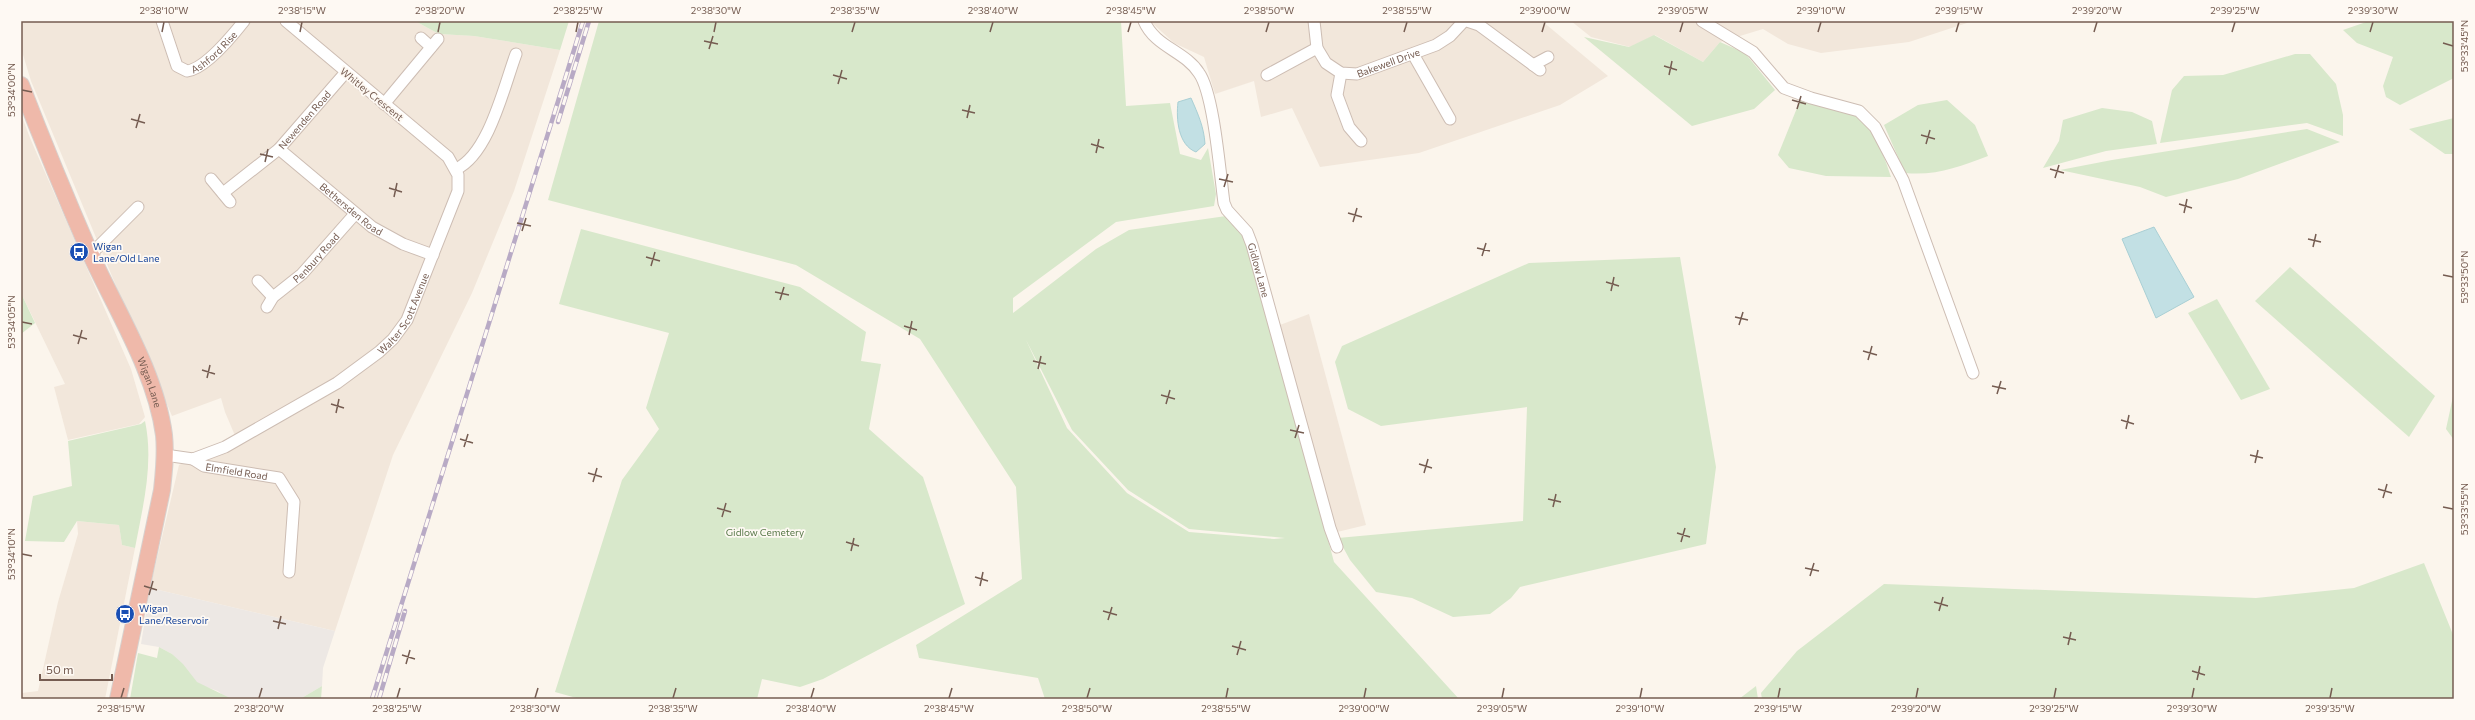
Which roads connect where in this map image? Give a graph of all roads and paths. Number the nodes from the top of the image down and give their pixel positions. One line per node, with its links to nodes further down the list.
1 (162, 21): 2 (street, Ashford Rise)
2 (244, 21)
3 (286, 21): 13 (street, Whitley Crescent)
4 (1144, 21): 35 (street, Gidlow Lane)
5 (1314, 21): 9 (street)
6 (1466, 21): 11 (street, Bakewell Drive); 12 (street, Bakewell Drive)
7 (1702, 21): 32 (street)
8 (421, 38): 17 (street)
9 (1317, 48): 14 (street); 15 (street)
10 (516, 54): 21 (street)
11 (1413, 54): 14 (street, Bakewell Drive); 18 (street)
12 (1548, 57)
13 (346, 72): 17 (street, Whitley Crescent); 20 (street, Newenden Road)
14 (1341, 73): 19 (street)
15 (1267, 75)
16 (21, 85): 27 (highway, Wigan Lane)
17 (384, 104): 21 (street, Whitley Crescent)
18 (1450, 120)
19 (1361, 141)
20 (279, 149): 23 (street, Newenden Road); 26 (street, Bethersden Road)
21 (456, 168): 28 (street, Walter Scott Avenue)
22 (211, 179): 23 (street)
23 (223, 193): 24 (street)
24 (230, 202)
25 (138, 207): 27 (street)
26 (355, 214): 28 (street, Bethersden Road); 30 (street, Penbury Road)
27 (91, 254): 33 (highway, Wigan Lane)
28 (433, 255): 34 (street, Walter Scott Avenue)
29 (258, 281): 30 (street)
30 (273, 297): 31 (street, Penbury Road)
31 (267, 307)
32 (1973, 373)
33 (165, 455): 34 (street, Walter Scott Avenue); 37 (highway, Wigan Lane)
34 (193, 459): 36 (street, Elmfield Road)
35 (1337, 547)
36 (289, 572)
37 (118, 699)

